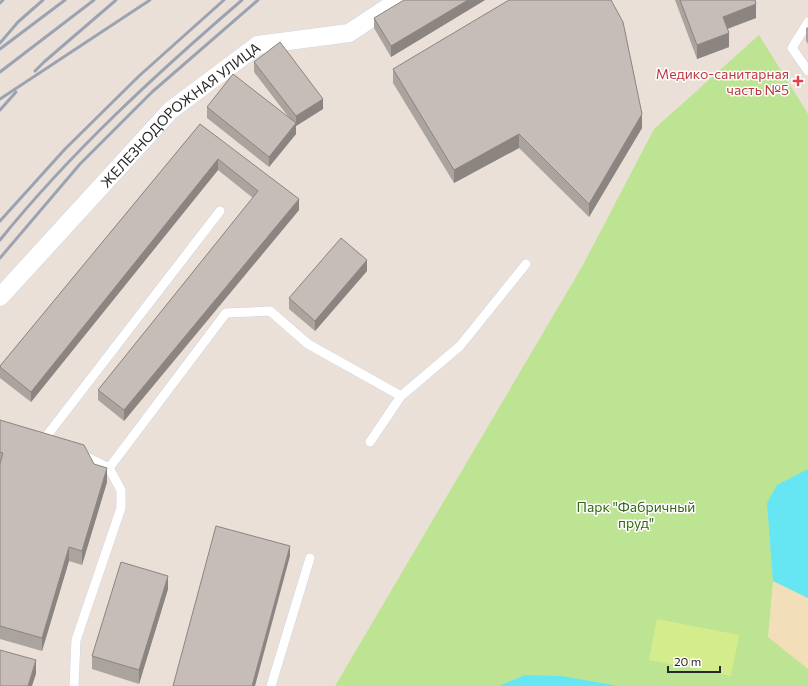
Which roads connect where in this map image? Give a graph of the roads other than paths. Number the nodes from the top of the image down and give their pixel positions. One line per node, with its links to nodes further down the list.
1 (399, 0): 6 (street, ЖЕЛЕЗНОДОРОЖНАЯ УЛИЦА)
2 (808, 22): 3 (lane)
3 (808, 71)
4 (220, 211): 8 (lane)
5 (526, 264): 7 (lane)
6 (0, 297)
7 (401, 396): 9 (lane); 11 (lane)
8 (45, 438)
9 (370, 442)
10 (73, 450): 11 (lane)
11 (109, 468): 13 (lane)
12 (310, 558): 14 (lane)
13 (74, 686)
14 (272, 686)

